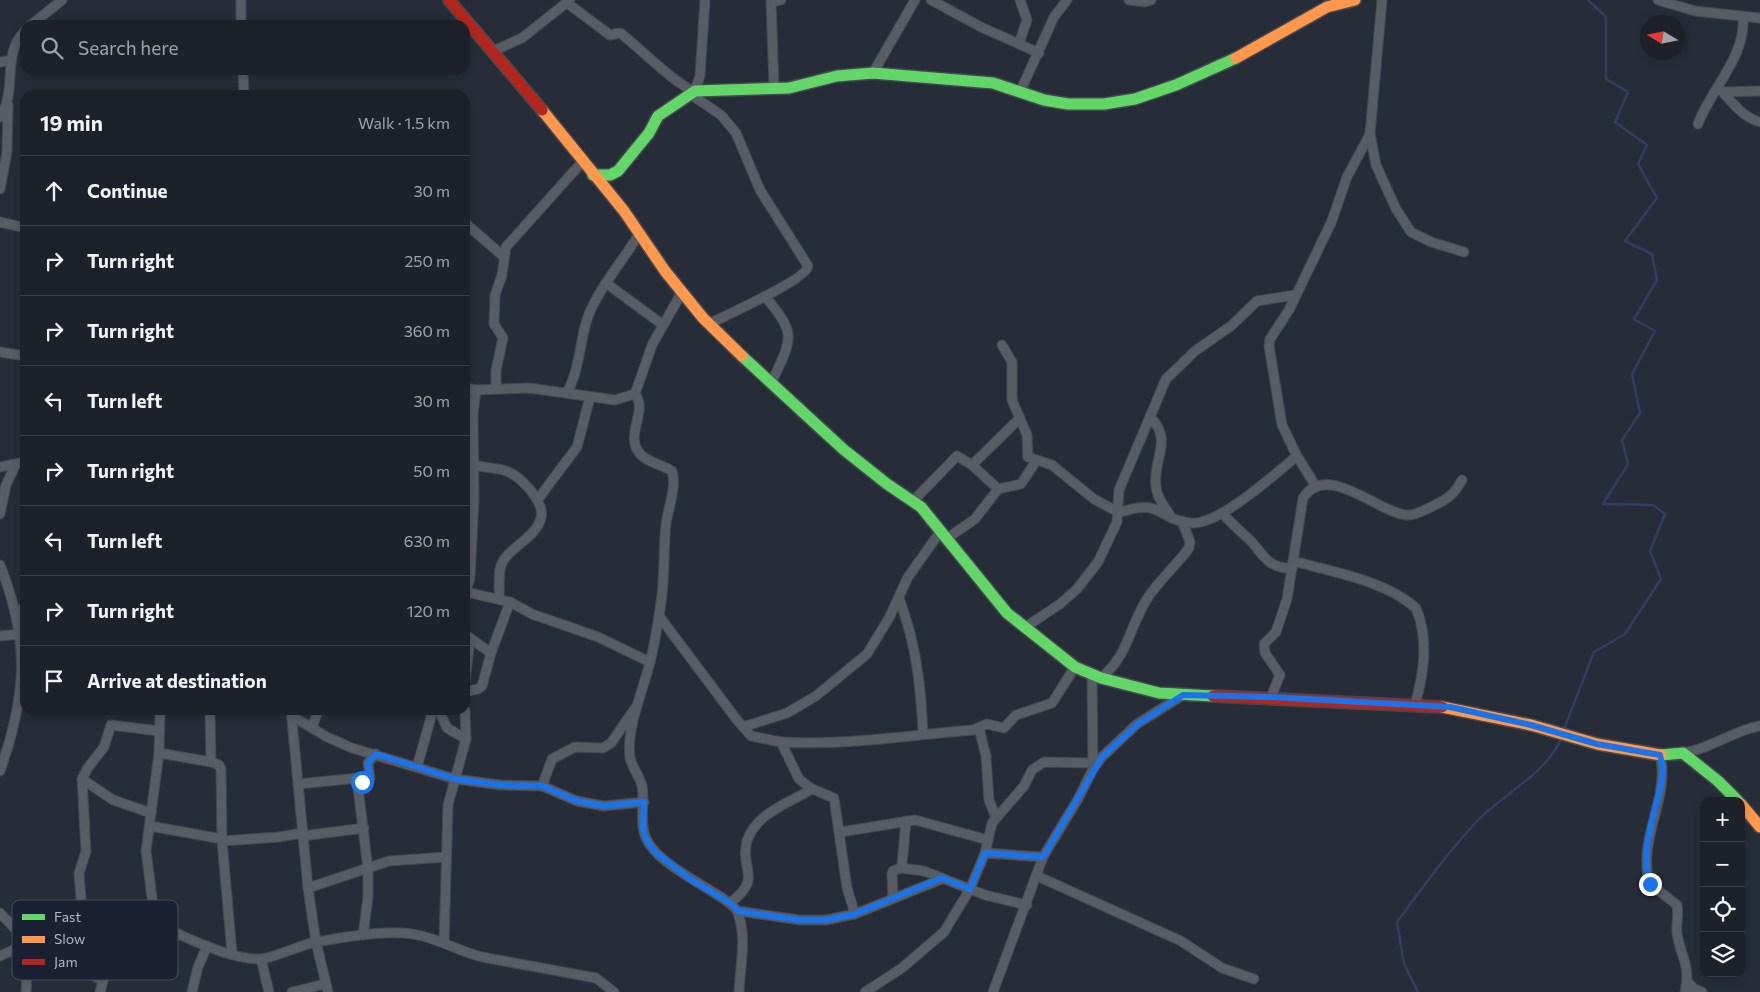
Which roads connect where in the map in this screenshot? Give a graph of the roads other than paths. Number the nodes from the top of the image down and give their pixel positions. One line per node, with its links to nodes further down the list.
1 (241, 0): 21 (street)
2 (706, 0): 36 (street)
3 (781, 0): 15 (street)
4 (916, 0): 30 (street)
5 (931, 0): 25 (street)
6 (1020, 0): 25 (street)
7 (1066, 0): 27 (street)
8 (1129, 0): 9 (street)
9 (1151, 0)
10 (1355, 0): 37 (street)
11 (1382, 0): 42 (street)
12 (1658, 0): 17 (street)
13 (58, 1): 20 (street)
14 (453, 1): 22 (street)
15 (771, 1): 32 (street)
16 (569, 2): 26 (street); 36 (street)
17 (1680, 3): 18 (street)
18 (1743, 17): 19 (street); 33 (street)
19 (1760, 18)
20 (37, 20)
21 (241, 20)
22 (467, 20)
23 (470, 24): 26 (street)
24 (20, 36): 28 (street)
25 (1019, 43): 27 (street)
26 (491, 52): 44 (street)
27 (1039, 53): 37 (street)
28 (11, 60): 29 (street); 38 (street)
29 (0, 62)
30 (873, 73): 32 (street); 37 (street)
31 (243, 75): 34 (street)
32 (774, 87): 36 (street)
33 (1720, 89): 35 (street); 40 (street); 41 (street)
34 (244, 90)
35 (1760, 91)
36 (693, 92): 45 (street); 56 (street)
37 (1020, 92)
38 (7, 102): 39 (street); 43 (street)
39 (0, 117)
40 (1760, 122)
41 (1698, 124)
42 (1370, 134): 51 (street); 55 (street)
43 (3, 158): 46 (street)
44 (583, 161): 45 (street); 52 (street)
45 (593, 175): 50 (street)
46 (0, 189)
47 (0, 222): 48 (street)
48 (20, 227)
49 (470, 227): 52 (street)
50 (639, 234): 53 (street); 54 (street)
51 (1464, 252)
52 (503, 256): 64 (street)
53 (606, 283): 58 (street); 66 (street)
54 (682, 292): 57 (street); 58 (street)
55 (1296, 295): 69 (street); 73 (street)
56 (766, 296): 57 (street); 62 (street)
57 (709, 324): 62 (street)
58 (662, 326): 67 (street)
59 (1002, 346): 70 (street)
60 (0, 352): 61 (street)
61 (20, 355)
62 (771, 383): 84 (street)
63 (470, 389): 65 (street)
64 (496, 389): 65 (street); 66 (street)
65 (476, 390): 71 (street)
66 (567, 392): 68 (street)
67 (635, 394): 68 (street); 101 (street)
68 (590, 397): 83 (street)
69 (1150, 417): 85 (street); 88 (street)
70 (1020, 418): 74 (street); 76 (street)
71 (470, 434)
72 (470, 455): 78 (street)
73 (1297, 456): 81 (street); 86 (street)
74 (1036, 461): 82 (street); 85 (street)
75 (20, 464): 77 (street)
76 (972, 465): 82 (street); 84 (street)
77 (15, 466): 79 (street); 87 (street)
78 (473, 466): 83 (street); 90 (street)
79 (0, 467)
80 (1462, 480): 81 (street)
81 (1316, 485): 92 (street)
82 (998, 489): 91 (street)
83 (538, 499): 97 (street)
84 (914, 501): 91 (street)
85 (1118, 512): 88 (street); 102 (street)
86 (1222, 513): 89 (street); 92 (street)
87 (0, 514)
88 (1171, 517): 89 (street)
89 (1182, 521): 110 (street)
90 (470, 528)
91 (943, 536): 96 (street); 102 (street)
92 (1293, 564): 113 (street); 116 (street)
93 (0, 565): 94 (street)
94 (4, 588): 100 (street)
95 (470, 594): 97 (street)
96 (899, 598): 126 (street); 130 (street)
97 (499, 599): 98 (street)
98 (510, 602): 107 (street); 108 (street)
99 (20, 610): 100 (street)
100 (15, 613): 103 (street)
101 (659, 616): 108 (street); 126 (street)
102 (1024, 628): 109 (street)
103 (20, 632)
104 (0, 636): 106 (street)
105 (470, 637): 107 (street)
106 (20, 640)
107 (491, 653): 111 (street)
108 (650, 662): 115 (street)
109 (1075, 667): 110 (street); 128 (street)
110 (1097, 677): 112 (street); 138 (street)
111 (470, 691)
112 (1183, 695): 113 (street); 138 (street)
113 (1271, 697): 116 (street)
114 (20, 703): 140 (street)
115 (639, 703): 145 (street); 148 (street)
116 (1415, 705): 136 (street)
117 (160, 715): 129 (street)
118 (210, 715): 137 (street)
119 (292, 715): 144 (street)
120 (295, 715): 127 (street)
121 (316, 715): 127 (street)
122 (432, 715): 139 (street)
123 (441, 715): 131 (street)
124 (465, 715): 131 (street)
125 (1760, 726): 134 (street)
126 (743, 727): 132 (street)
127 (312, 728): 135 (street)
128 (979, 728): 130 (street); 151 (street)
129 (159, 731): 133 (street); 142 (street)
130 (923, 734): 132 (street)
131 (466, 739): 143 (street)
132 (781, 742): 146 (street)
133 (159, 753): 137 (street); 150 (street)
134 (1683, 753): 136 (street); 147 (street)
135 (376, 754): 139 (street); 141 (street)
136 (1660, 755): 189 (street)
137 (211, 762): 158 (street)
138 (1093, 766): 151 (street); 162 (street)
139 (417, 767): 143 (street)
140 (0, 771)
141 (371, 777): 144 (street); 155 (street)
142 (82, 779): 150 (street); 170 (street)
143 (455, 779): 145 (street); 161 (street)
144 (298, 784): 157 (street)
145 (542, 786): 148 (street)
146 (812, 789): 156 (street); 172 (street)
147 (1734, 797)
148 (644, 802): 172 (street)
149 (1745, 809): 154 (street)
150 (152, 813): 153 (street)
151 (996, 818): 159 (street)
152 (906, 821): 156 (street); 159 (street); 163 (street)
153 (150, 826): 158 (street); 171 (street)
154 (1760, 827)
155 (364, 828): 157 (street); 164 (street)
156 (840, 832): 176 (street)
157 (302, 834): 158 (street); 167 (street)
158 (222, 840): 184 (street)
159 (988, 840): 160 (street)
160 (985, 853): 162 (street); 168 (street)
161 (446, 857): 164 (street); 181 (street)
162 (1043, 857): 165 (street)
163 (901, 868): 166 (street); 169 (street)
164 (368, 869): 167 (street); 179 (street)
165 (1037, 876): 173 (street); 187 (street)
166 (942, 878): 168 (street); 169 (street)
167 (308, 888): 180 (street)
168 (970, 889): 173 (street); 197 (street)
169 (893, 897): 176 (street)
170 (81, 900)
171 (152, 900)
172 (730, 903): 174 (street)
173 (1027, 905): 198 (street)
174 (738, 911): 176 (street); 196 (street)
175 (0, 913): 177 (street)
176 (855, 914)
177 (12, 925)
178 (178, 932): 182 (street)
179 (362, 936): 180 (street); 181 (street)
180 (316, 942): 186 (street); 190 (street)
181 (444, 943): 195 (street)
182 (207, 946): 184 (street); 192 (street)
183 (12, 950): 185 (street)
184 (232, 953): 186 (street)
185 (0, 956)
186 (261, 959): 193 (street)
187 (1254, 978)
188 (101, 980): 191 (street)
189 (1687, 981): 199 (street); 200 (street)
190 (327, 988): 194 (street)
191 (100, 992)
192 (192, 992)
193 (269, 992)
194 (292, 992)
195 (614, 992)
196 (739, 992)
197 (865, 992)
198 (993, 992)
199 (1685, 992)
200 (1702, 992)

